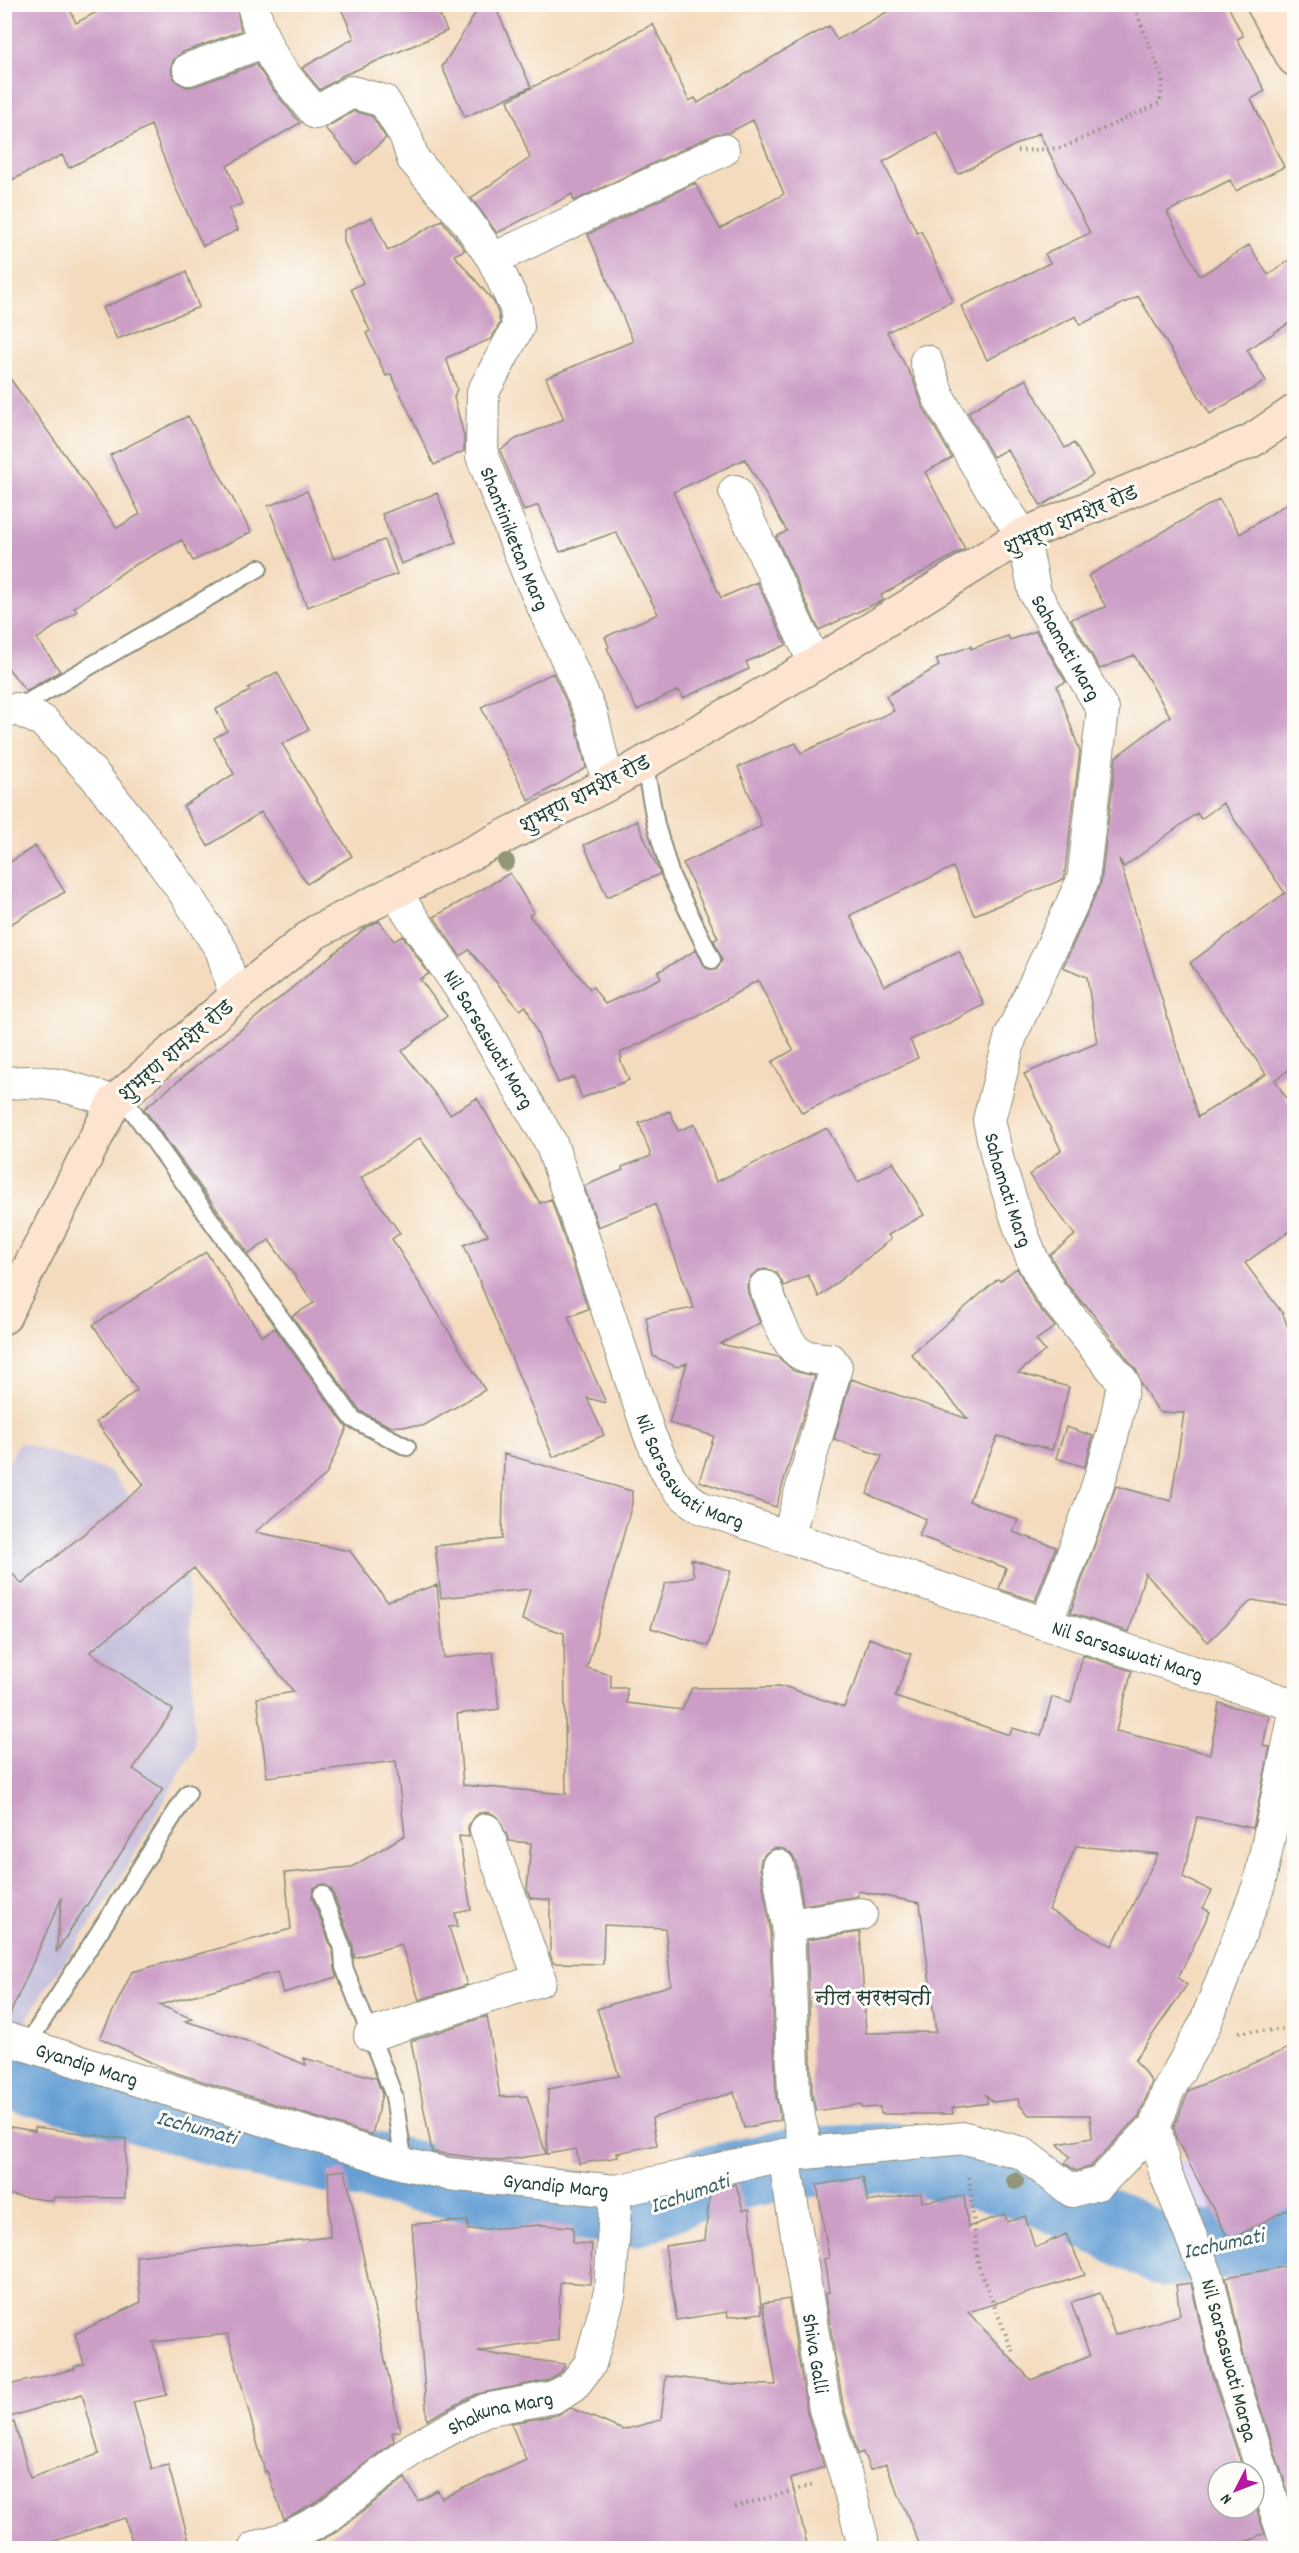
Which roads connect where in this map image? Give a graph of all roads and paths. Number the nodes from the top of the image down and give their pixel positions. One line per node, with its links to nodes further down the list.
1 (253, 4): 4 (street, Shantiniketan Marg)
2 (1133, 4): 8 (path)
3 (1263, 4): 5 (main road)
4 (263, 42): 6 (street); 9 (street, Shantiniketan Marg)
5 (1294, 59)
6 (189, 69)
7 (723, 150): 9 (street)
8 (1017, 151)
9 (493, 259): 18 (street, Shantiniketan Marg)
10 (926, 361): 13 (street)
11 (1294, 412): 13 (main road, शुभर्ण शमशेर रोड)
12 (735, 491): 15 (street)
13 (1023, 536): 15 (main road, शुभर्ण शमशेर रोड); 28 (street, Sahamati Marg)
14 (260, 568): 16 (lane)
15 (815, 664): 17 (main road, शुभर्ण शमशेर रोड)
16 (10, 710): 21 (street)
17 (644, 762): 18 (main road, शुभर्ण शमशेर रोड); 20 (lane)
18 (608, 784): 19 (main road, शुभर्ण शमशेर रोड)
19 (394, 891): 21 (main road, शुभर्ण शमशेर रोड); 27 (street, Nil Sarsaswati Marg)
20 (712, 960)
21 (235, 997): 23 (main road, शुभर्ण शमशेर रोड)
22 (4, 1083): 23 (street)
23 (118, 1099): 25 (main road, शुभर्ण शमशेर रोड); 26 (lane)
24 (765, 1287): 27 (street)
25 (4, 1317)
26 (407, 1447)
27 (788, 1537): 28 (street, Nil Sarsaswati Marg)
28 (1046, 1624): 29 (street, Nil Sarsaswati Marg)
29 (1294, 1705)
30 (1294, 1718): 37 (street)
31 (188, 1793): 40 (lane)
32 (486, 1830): 39 (street)
33 (778, 1866): 36 (street, Shiva Galli)
34 (322, 1894): 39 (lane)
35 (861, 1914): 36 (street)
36 (788, 1925): 42 (street, Shiva Galli)
37 (1205, 2024): 38 (path); 41 (street)
38 (1294, 2029)
39 (370, 2034): 43 (lane)
40 (16, 2042): 43 (street, Gyandip Marg)
41 (1155, 2126): 42 (street, Gyandip Marg); 49 (street, Nil Sarsaswati Marga)
42 (795, 2153): 45 (street, Gyandip Marg); 47 (street, Shiva Galli)
43 (404, 2164): 45 (street, Gyandip Marg)
44 (970, 2184): 46 (path)
45 (616, 2197): 50 (street, Shakuna Marg)
46 (1014, 2355)
47 (846, 2476): 48 (path); 51 (street, Shiva Galli)
48 (735, 2507)
49 (1281, 2540)
50 (255, 2548)
51 (861, 2548)

